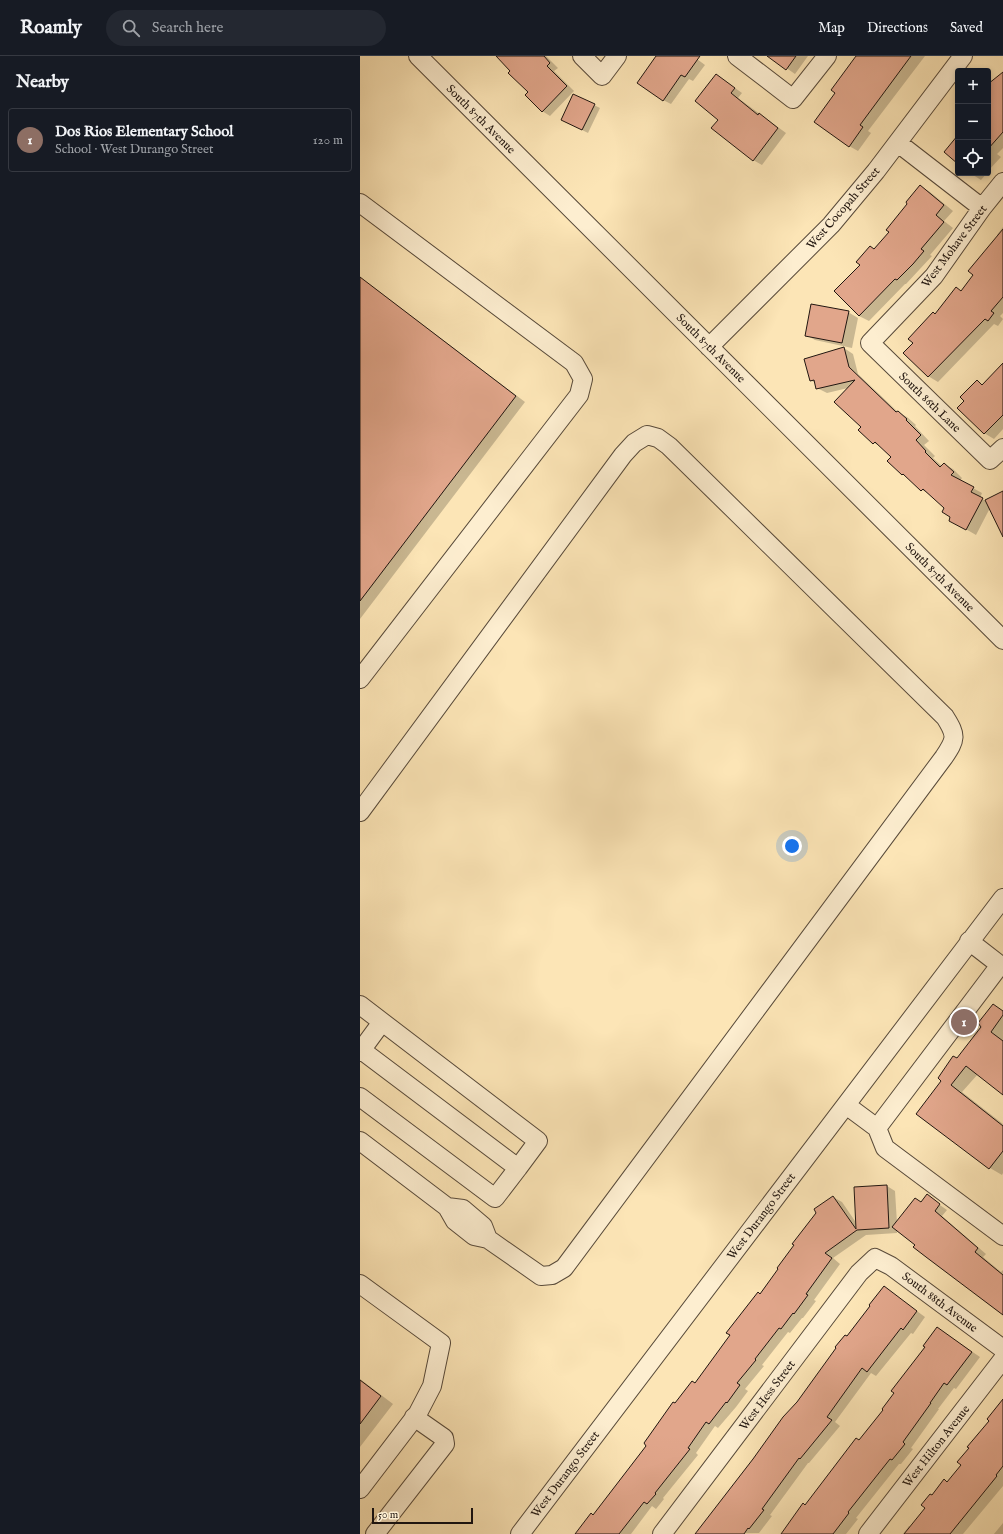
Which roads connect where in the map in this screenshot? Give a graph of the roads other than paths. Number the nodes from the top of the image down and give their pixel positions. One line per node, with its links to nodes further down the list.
1 (418, 56): 12 (street, South 87th Avenue)
2 (582, 56): 3 (street)
3 (617, 56)
4 (737, 56): 5 (street)
5 (827, 56)
6 (963, 56): 7 (street, West Cocopah Street)
7 (898, 143): 10 (street); 12 (street, West Cocopah Street)
8 (1003, 182): 10 (street, West Mohave Street)
9 (360, 202): 15 (street)
10 (982, 208): 11 (street, West Mohave Street)
11 (870, 343): 13 (street, South 86th Lane)
12 (709, 347): 14 (street, South 87th Avenue)
13 (1003, 448)
14 (1003, 640)
15 (360, 679)
16 (360, 812): 26 (street)
17 (1003, 898): 18 (street, West Durango Street)
18 (970, 941): 19 (street); 24 (street, West Durango Street)
19 (1002, 963): 25 (street)
20 (360, 1005): 21 (street)
21 (382, 1022): 22 (street); 27 (street)
22 (361, 1051): 27 (street)
23 (360, 1097): 27 (street)
24 (846, 1105): 25 (street); 36 (street, West Durango Street)
25 (877, 1128): 28 (street)
26 (360, 1141)
27 (518, 1168)
28 (1003, 1236)
29 (875, 1258): 31 (street, South 88th Avenue); 37 (street, West Hess Street)
30 (360, 1284): 33 (street)
31 (1003, 1349)
32 (1003, 1359): 38 (street, West Hilton Avenue)
33 (414, 1417): 34 (street); 35 (street)
34 (360, 1489)
35 (375, 1534)
36 (520, 1534)
37 (662, 1534)
38 (868, 1534)

